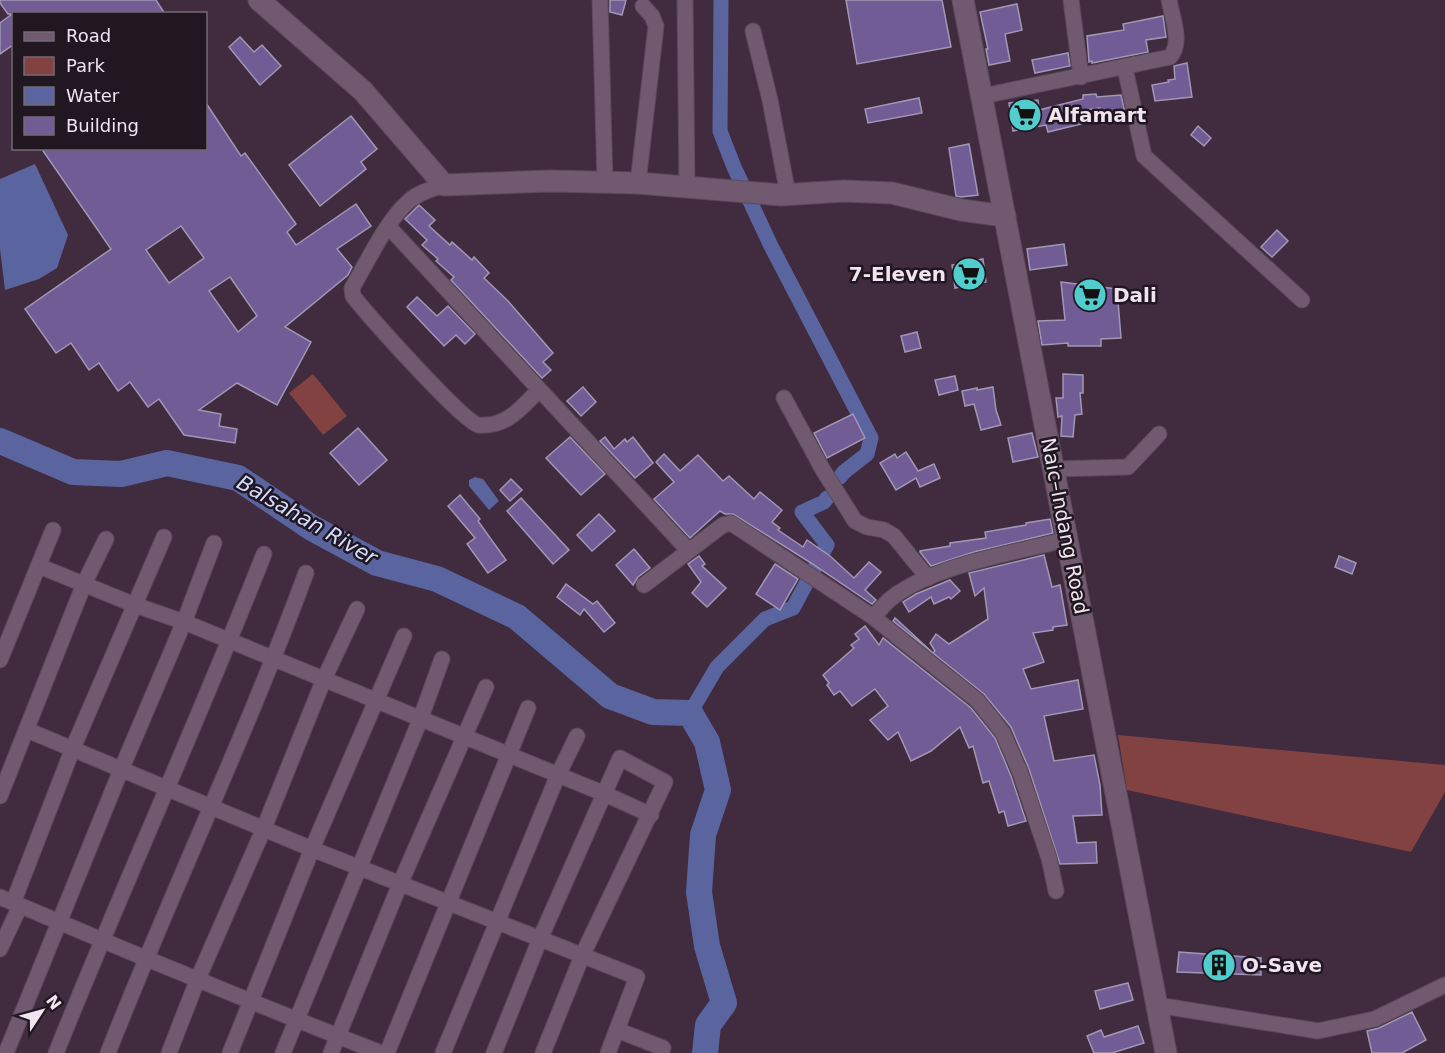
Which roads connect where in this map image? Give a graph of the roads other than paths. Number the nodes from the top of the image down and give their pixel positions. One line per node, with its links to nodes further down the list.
1 (259, 0): 14 (main road)
2 (600, 0): 12 (street)
3 (685, 0): 15 (street)
4 (963, 0): 11 (main road, Naic–Indang Road)
5 (1071, 0): 10 (street)
6 (1169, 0): 9 (street)
7 (643, 6): 13 (street)
8 (753, 30): 16 (street)
9 (1125, 68): 10 (street); 19 (street)
10 (1081, 77): 11 (street)
11 (983, 96): 17 (main road, Naic–Indang Road)
12 (605, 182): 13 (main road); 14 (main road)
13 (638, 183): 15 (main road)
14 (444, 185): 18 (street)
15 (687, 187): 16 (main road)
16 (784, 195): 17 (main road)
17 (1005, 216): 23 (main road, Naic–Indang Road)
18 (388, 226): 20 (street); 20 (street)
19 (1302, 300)
20 (539, 390): 29 (street)
21 (784, 398): 33 (street)
22 (1159, 434): 23 (street)
23 (1055, 469): 27 (main road, Naic–Indang Road)
24 (53, 530): 31 (street)
25 (164, 537): 36 (street)
26 (106, 539): 34 (street)
27 (1068, 539): 33 (street); 79 (main road, Naic–Indang Road)
28 (214, 543): 39 (street)
29 (688, 550): 35 (street); 38 (street)
30 (264, 554): 41 (street)
31 (39, 566): 34 (street); 43 (street)
32 (306, 573): 44 (street)
33 (928, 578): 38 (street)
34 (84, 584): 36 (street); 50 (street)
35 (645, 585)
36 (135, 605): 39 (street); 53 (street)
37 (357, 609): 45 (street)
38 (873, 617): 66 (street)
39 (184, 622): 41 (street); 55 (street)
40 (404, 636): 47 (street)
41 (229, 642): 44 (street); 57 (street)
42 (442, 659): 49 (street)
43 (0, 660)
44 (274, 660): 45 (street); 60 (street)
45 (324, 679): 47 (street); 62 (street)
46 (486, 687): 52 (street)
47 (375, 701): 49 (street); 63 (street)
48 (528, 708): 54 (street)
49 (420, 720): 52 (street); 64 (street)
50 (27, 730): 53 (street); 59 (street)
51 (577, 736): 56 (street)
52 (463, 737): 54 (street); 65 (street)
53 (73, 748): 55 (street); 67 (street)
54 (508, 756): 56 (street); 68 (street)
55 (121, 770): 57 (street); 69 (street)
56 (558, 775): 58 (street); 70 (street)
57 (166, 789): 60 (street); 71 (street)
58 (605, 794): 61 (street); 61 (street); 72 (street)
59 (0, 796)
60 (211, 807): 62 (street); 75 (street)
61 (651, 815): 74 (street)
62 (264, 828): 63 (street); 76 (street)
63 (312, 849): 64 (street); 78 (street)
64 (358, 867): 65 (street); 80 (street)
65 (399, 884): 68 (street); 82 (street)
66 (1056, 891)
67 (11, 902): 69 (street); 73 (street)
68 (449, 902): 70 (street); 92 (street)
69 (60, 922): 71 (street); 84 (street)
70 (497, 922): 72 (street); 93 (street)
71 (101, 939): 75 (street); 85 (street)
72 (540, 939): 74 (street); 94 (street)
73 (0, 949)
74 (582, 956): 81 (street); 95 (street)
75 (146, 957): 76 (street); 86 (street)
76 (197, 981): 78 (street); 87 (street)
77 (1445, 985): 79 (street)
78 (250, 1000): 80 (street); 88 (street)
79 (1157, 1005): 97 (main road, Naic–Indang Road)
80 (296, 1019): 82 (street); 89 (street)
81 (617, 1029): 83 (street); 96 (street)
82 (338, 1036): 90 (street); 91 (street)
83 (663, 1047)
84 (6, 1053)
85 (56, 1053)
86 (108, 1053)
87 (169, 1053)
88 (230, 1053)
89 (283, 1053)
90 (331, 1053)
91 (381, 1053)
92 (387, 1053)
93 (443, 1053)
94 (494, 1053)
95 (543, 1053)
96 (608, 1053)
97 (1166, 1053)

